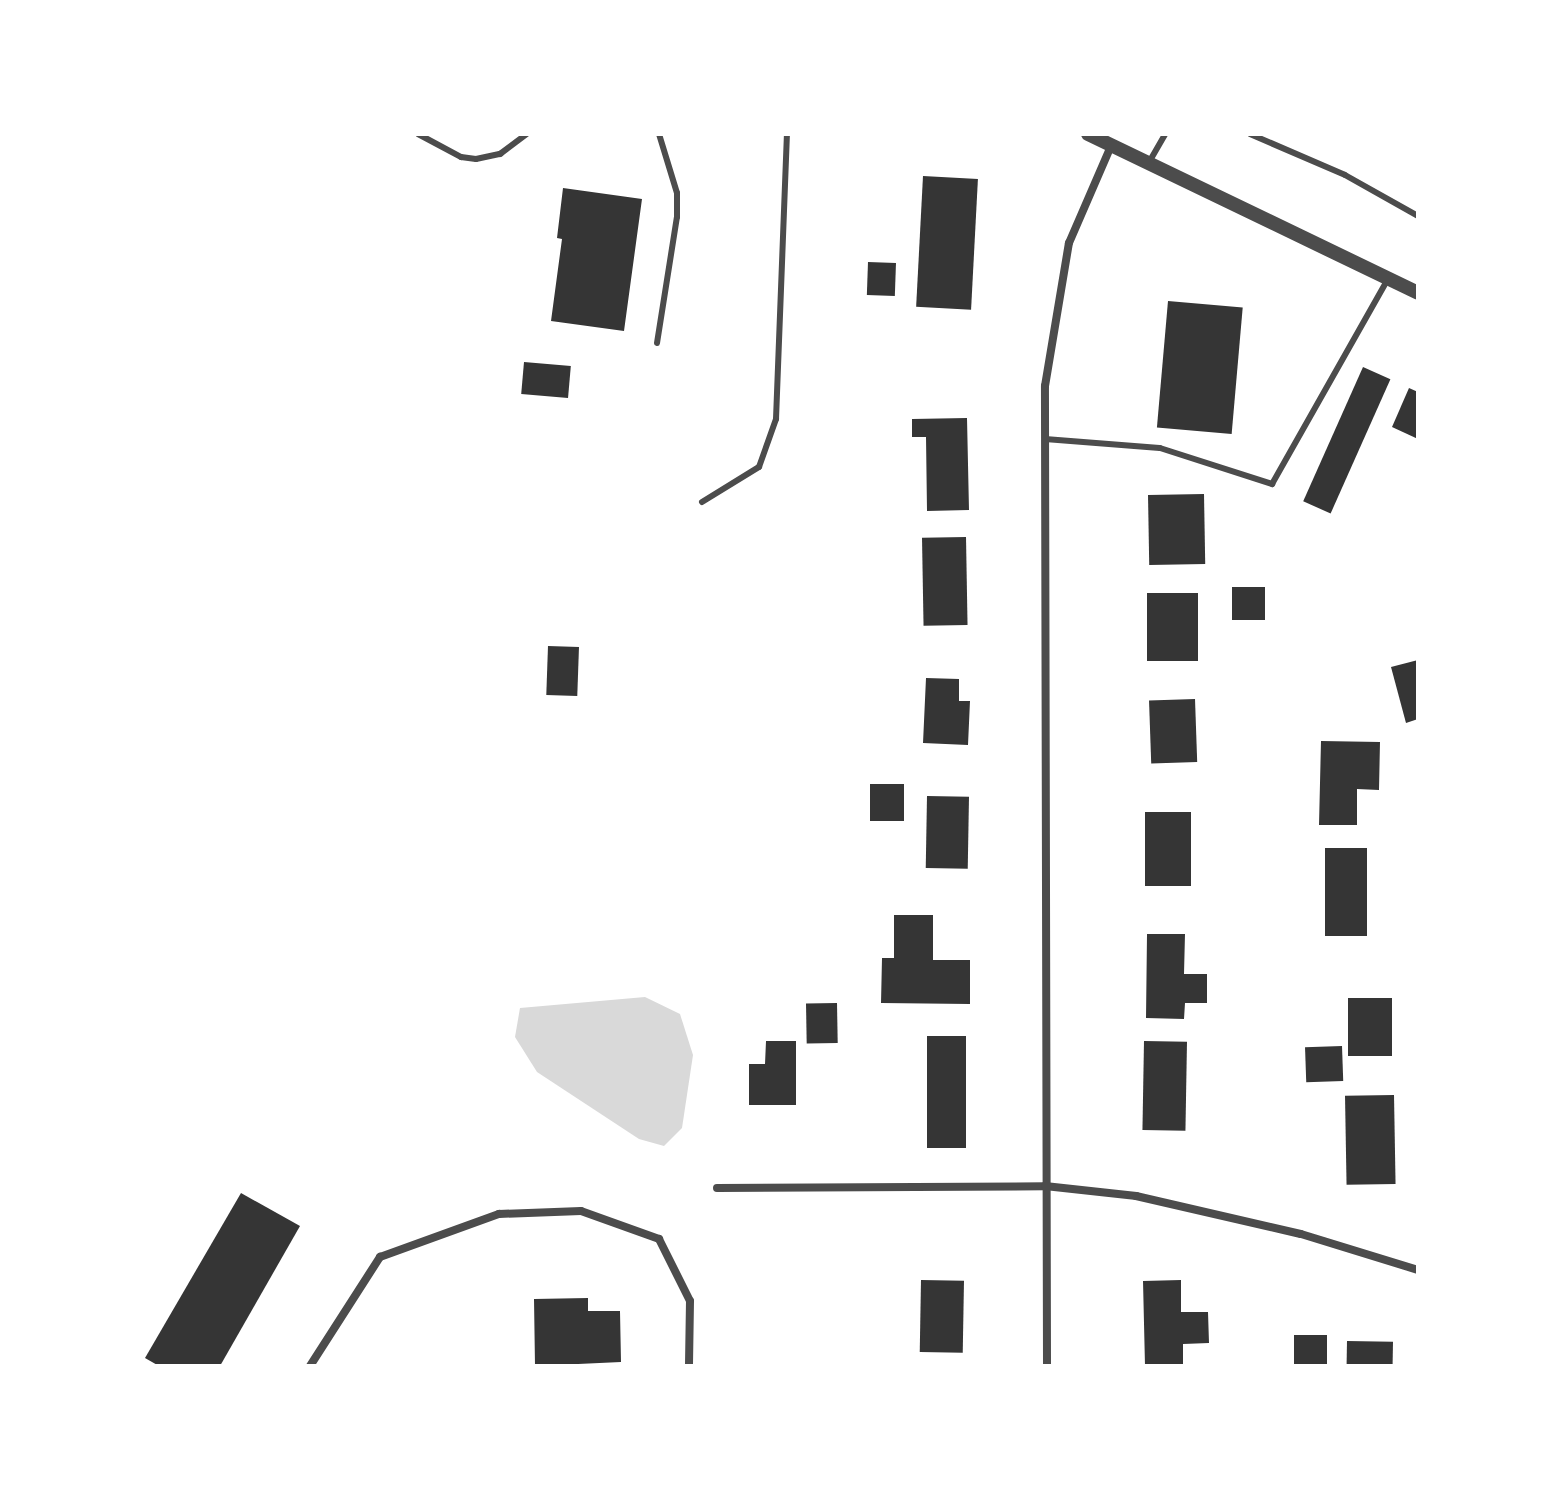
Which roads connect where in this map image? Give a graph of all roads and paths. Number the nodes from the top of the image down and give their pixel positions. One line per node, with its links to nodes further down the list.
1 (418, 134): 2 (lane)
2 (527, 134)
3 (659, 134): 13 (lane)
4 (787, 134): 15 (lane)
5 (1088, 134): 8 (street)
6 (1165, 134): 9 (lane)
7 (1250, 134): 10 (lane)
8 (1111, 146): 9 (street); 14 (street)
9 (1148, 164): 11 (street)
10 (1418, 216)
11 (1388, 279): 12 (street); 14 (lane)
12 (1418, 293)
13 (657, 343)
14 (1045, 439): 16 (street)
15 (702, 502)
16 (1045, 1186): 17 (street); 18 (street); 21 (street)
17 (717, 1188)
18 (1418, 1270)
19 (310, 1366): 20 (street)
20 (689, 1366)
21 (1047, 1366)

